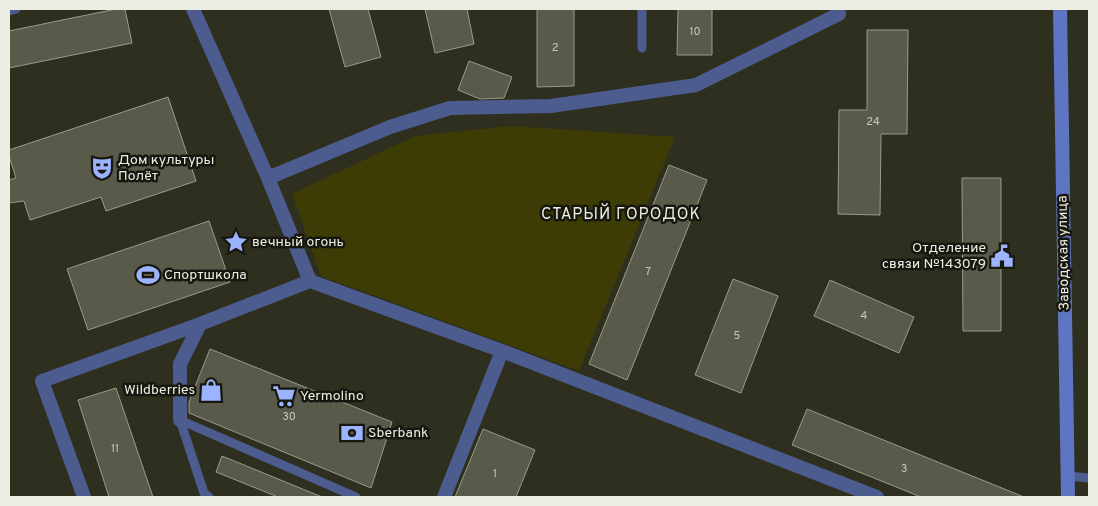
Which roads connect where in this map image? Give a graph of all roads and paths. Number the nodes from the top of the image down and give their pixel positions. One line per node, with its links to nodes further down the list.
1 (16, 9): 5 (lane)
2 (192, 9): 8 (street)
3 (642, 9): 7 (lane)
4 (1060, 9): 13 (main road, Заводская улица)
5 (9, 11)
6 (839, 14): 8 (street)
7 (642, 48)
8 (268, 178): 9 (street)
9 (310, 281): 10 (street); 11 (street)
10 (200, 324): 12 (street); 15 (street)
11 (502, 351): 18 (street); 19 (street)
12 (180, 420): 16 (lane); 17 (lane)
13 (1068, 476): 14 (lane); 20 (main road, Заводская улица)
14 (1089, 478)
15 (84, 497)
16 (209, 497)
17 (356, 497)
18 (444, 497)
19 (877, 497)
20 (1068, 497)

